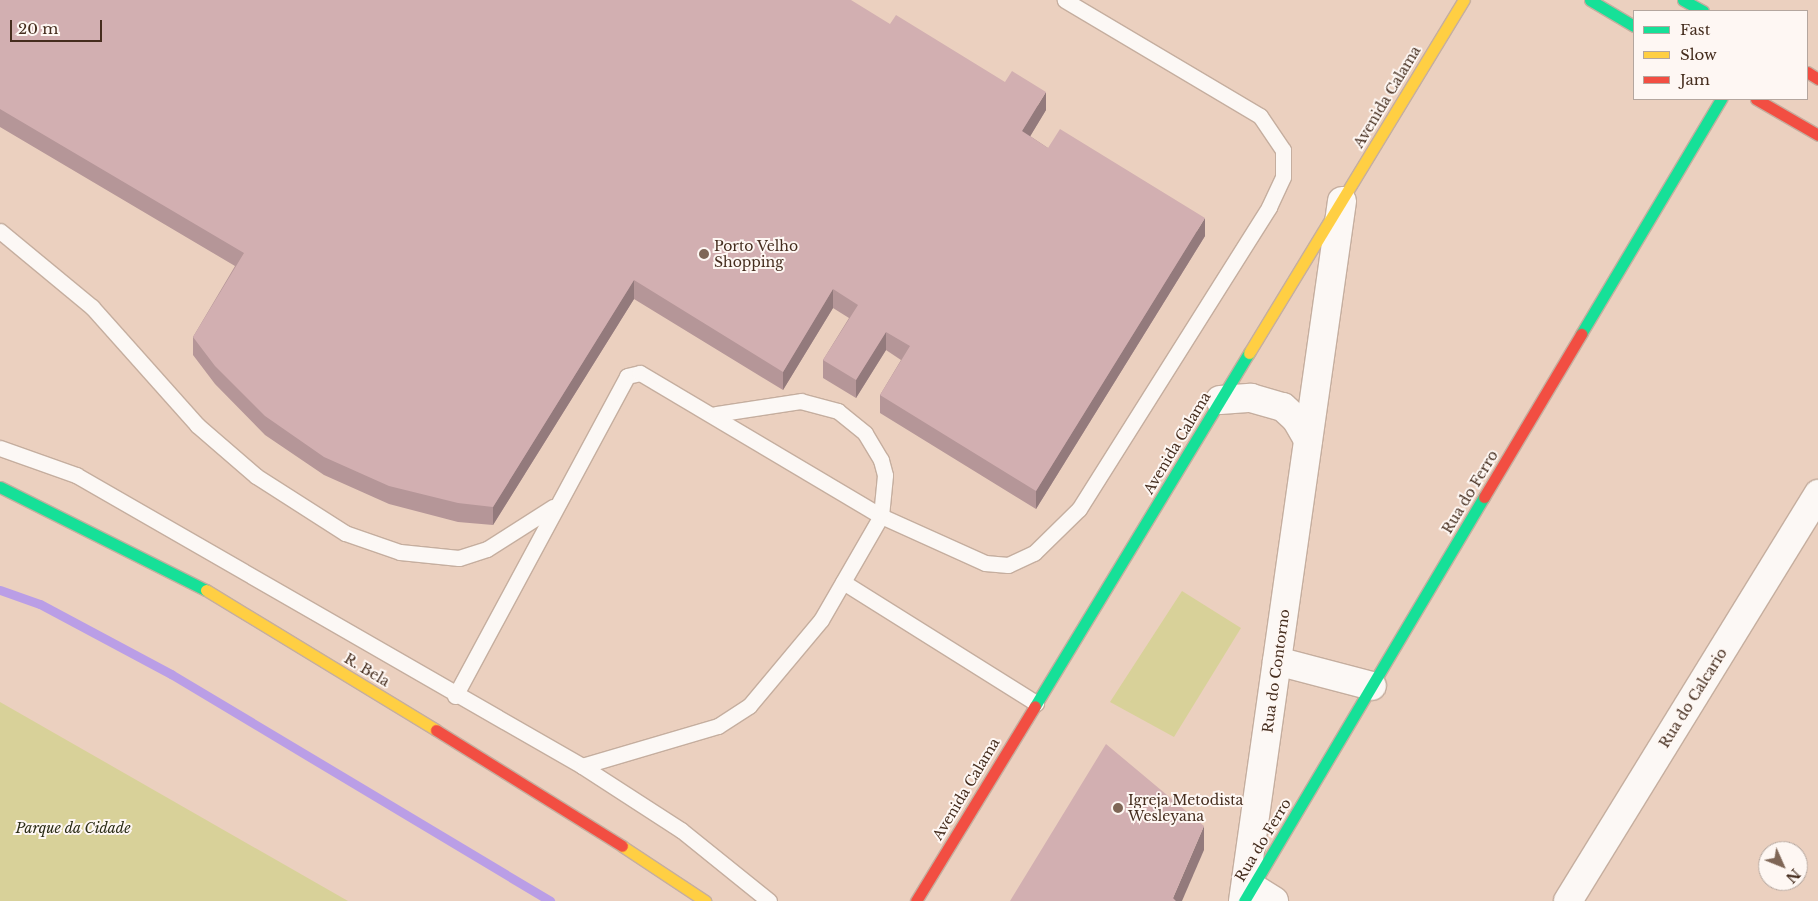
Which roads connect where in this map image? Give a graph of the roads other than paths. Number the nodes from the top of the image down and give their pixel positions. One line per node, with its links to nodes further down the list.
1 (1065, 0): 19 (lane)
2 (1464, 0): 10 (street, Avenida Calama)
3 (1590, 0): 6 (street)
4 (1683, 0): 5 (street)
5 (1700, 10)
6 (1633, 25)
7 (1721, 100): 22 (street, Rua do Ferro)
8 (1758, 100): 9 (street)
9 (1818, 135)
10 (1342, 200): 12 (street, Avenida Calama); 14 (street, Rua do Contorno)
11 (0, 231): 18 (lane)
12 (1220, 400): 14 (street); 24 (street, Avenida Calama)
13 (716, 414): 18 (lane); 19 (lane); 19 (lane)
14 (1308, 440): 21 (street, Rua do Contorno)
15 (0, 448): 23 (lane)
16 (0, 487): 27 (street, R. Bela)
17 (1818, 494): 30 (street, Rua do Calcario)
18 (554, 506): 23 (lane)
19 (881, 516): 20 (lane)
20 (843, 582): 24 (lane); 25 (lane)
21 (1277, 661): 22 (street); 26 (street, Rua do Contorno)
22 (1372, 686): 26 (street, Rua do Ferro)
23 (454, 696): 25 (lane)
24 (1036, 703): 29 (street, Avenida Calama)
25 (582, 766): 28 (lane)
26 (1253, 898)
27 (705, 901)
28 (769, 901)
29 (916, 901)
30 (1568, 901)

